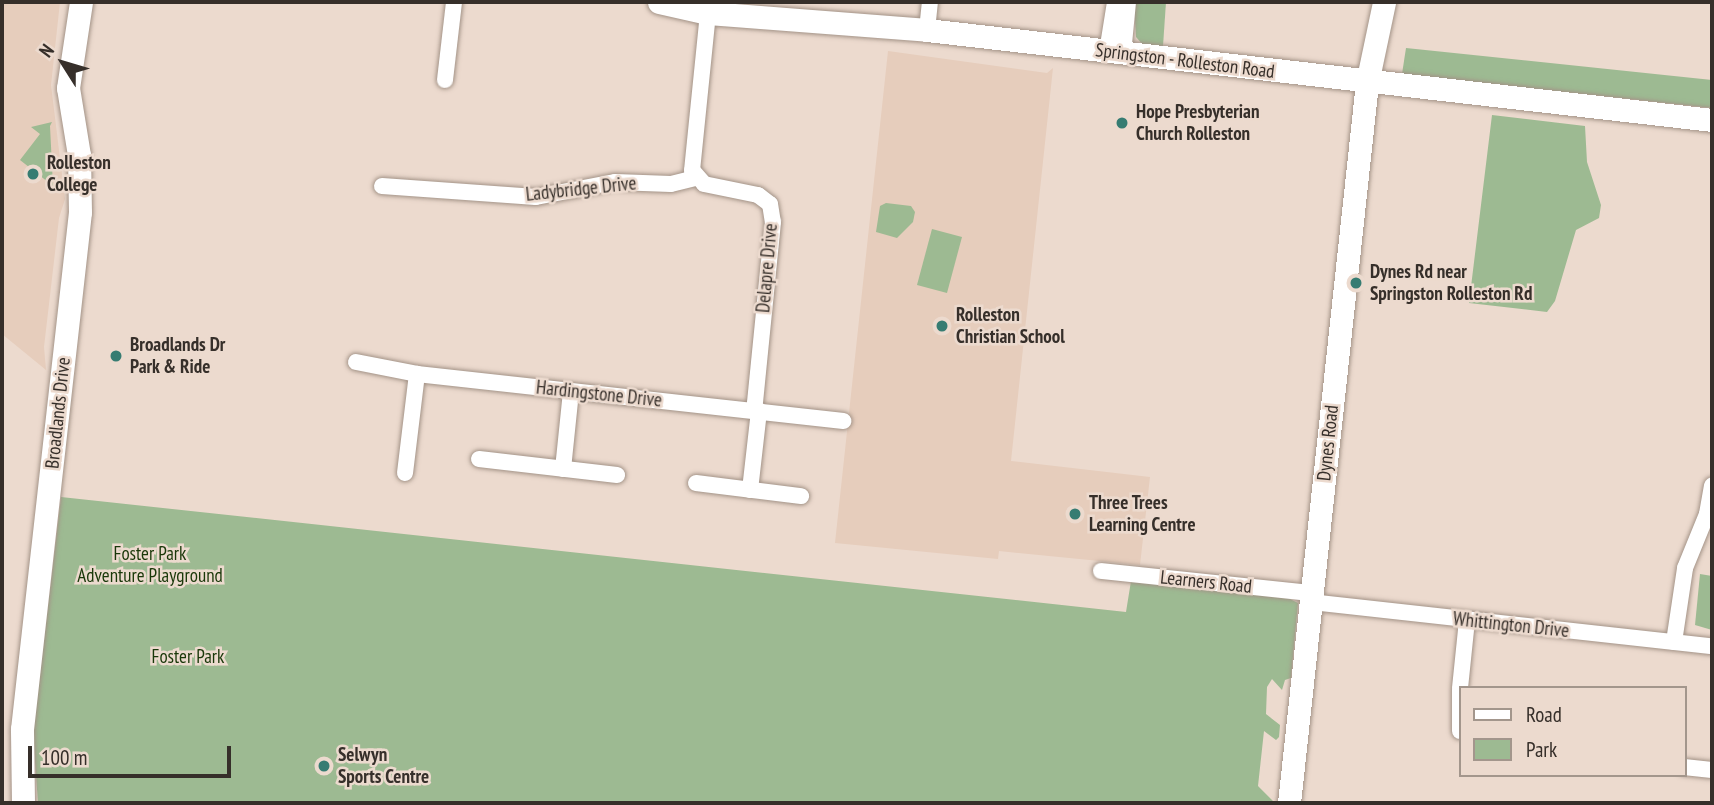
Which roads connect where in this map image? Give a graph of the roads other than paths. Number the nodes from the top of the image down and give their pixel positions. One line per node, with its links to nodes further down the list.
1 (454, 2): 11 (street)
2 (659, 2): 8 (main road, Springston - Rolleston Road)
3 (930, 2): 9 (street)
4 (1115, 2): 10 (street)
5 (1128, 2): 10 (street)
6 (1384, 2): 12 (main road, Dynes Road)
7 (76, 9): 37 (main road, Broadlands Drive)
8 (708, 13): 9 (main road, Springston - Rolleston Road); 14 (street)
9 (927, 30): 10 (main road, Springston - Rolleston Road)
10 (1115, 53): 12 (main road, Springston - Rolleston Road)
11 (445, 80)
12 (1367, 83): 13 (main road, Springston - Rolleston Road); 30 (main road, Dynes Road)
13 (1712, 120)
14 (695, 178): 15 (street, Ladybridge Drive); 19 (street, Delapre Drive)
15 (382, 186)
16 (356, 362): 17 (street, Hardingstone Drive)
17 (417, 374): 18 (street, Hardingstone Drive); 23 (street)
18 (571, 391): 19 (street, Hardingstone Drive); 22 (street)
19 (756, 411): 20 (street, Hardingstone Drive); 27 (street)
20 (843, 421)
21 (479, 459): 22 (street)
22 (563, 469): 24 (street)
23 (405, 473)
24 (617, 474)
25 (696, 483): 27 (street)
26 (1712, 485): 32 (street)
27 (750, 489): 28 (street)
28 (801, 496)
29 (1101, 571): 30 (street, Learners Road)
30 (1311, 598): 31 (street, Whittington Drive); 38 (main road, Dynes Road)
31 (1466, 620): 32 (street, Whittington Drive); 34 (street)
32 (1674, 642): 33 (street, Whittington Drive)
33 (1712, 646)
34 (1460, 686)
35 (1686, 767): 36 (street)
36 (1712, 770)
37 (23, 803)
38 (1289, 803)

